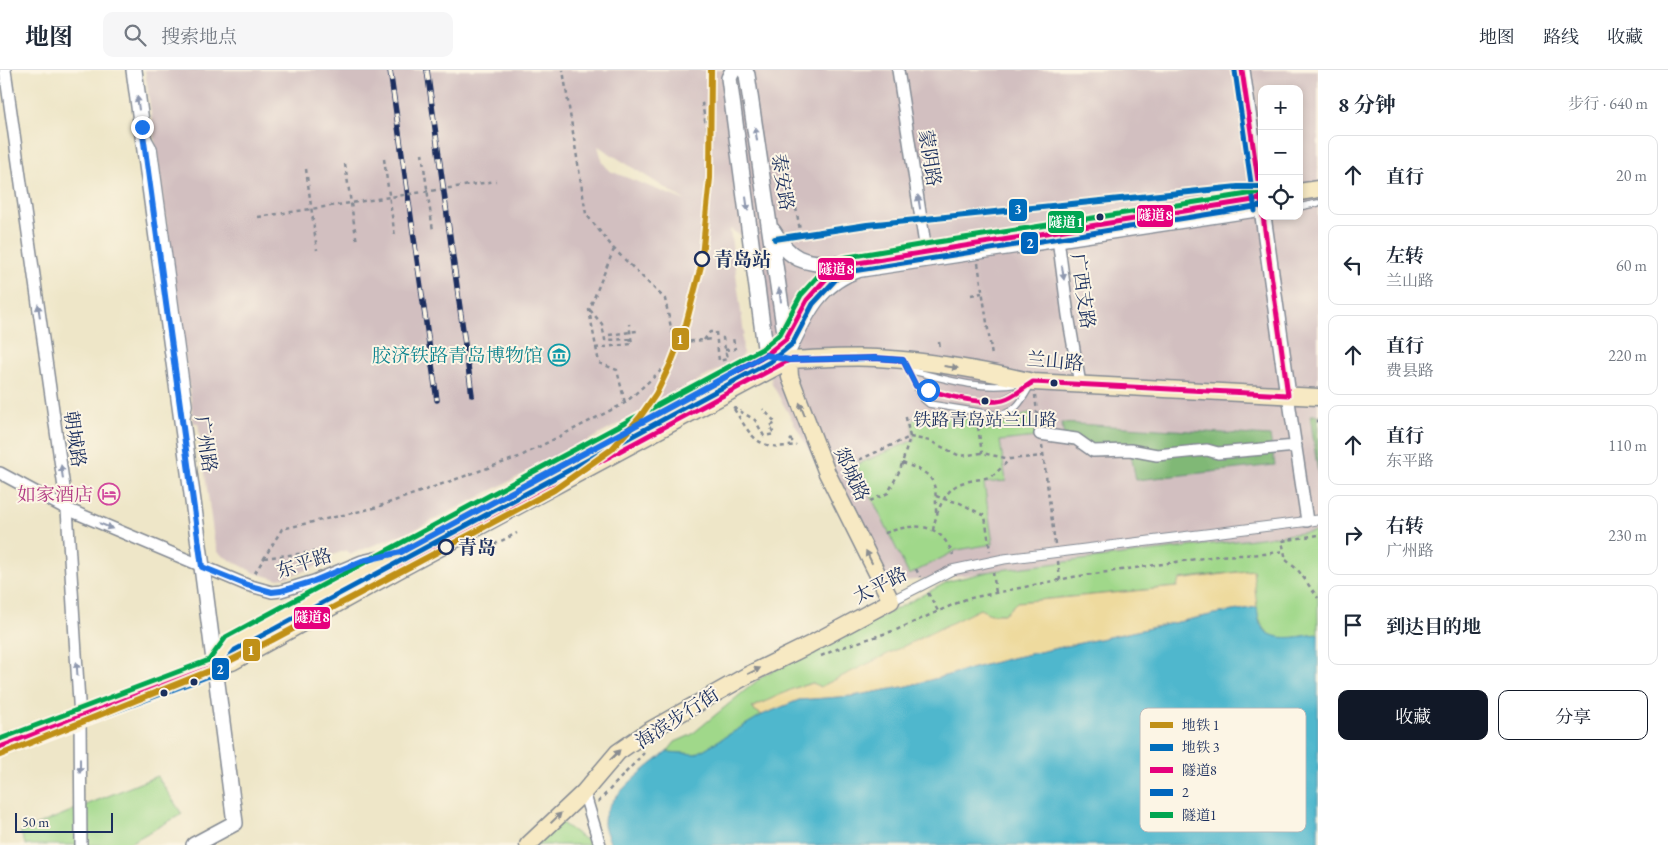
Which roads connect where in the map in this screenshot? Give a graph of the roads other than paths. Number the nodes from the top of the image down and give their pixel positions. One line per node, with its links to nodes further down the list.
1 (4, 70): 30 (street, 朝城路, one-way to 1)
2 (134, 70): 33 (street, 广州路, one-way to 2)
3 (733, 70): 19 (street, 泰安路, one-way to 19)
4 (744, 70): 14 (street, 泰安路, one-way to 4)
5 (898, 70): 16 (street, 蒙阴路, one-way to 5)
6 (1242, 70): 7 (street)
7 (1258, 180)
8 (1318, 189): 9 (main road)
9 (1303, 191)
10 (1318, 203): 11 (lane)
11 (1303, 206)
12 (1258, 209): 15 (main road)
13 (1264, 220): 25 (street)
14 (770, 225): 17 (street); 18 (street, 泰安路, one-way to 14)
15 (1058, 237): 16 (main road); 20 (lane); 23 (street, 广西支路, one-way to 23)
16 (926, 250): 17 (main road)
17 (845, 265): 18 (main road)
18 (786, 339): 19 (main road); 20 (street, 泰安路)
19 (766, 355): 20 (main road); 32 (main road)
20 (789, 360): 21 (main road, 兰山路); 34 (main road, 郯城路, one-way to 20); 35 (main road)
21 (906, 365): 22 (main road, 兰山路, one-way to 22); 24 (lane)
22 (1033, 382): 23 (main road, 兰山路); 24 (lane); 24 (lane)
23 (1080, 384): 25 (main road, 兰山路)
24 (916, 386)
25 (1288, 396): 26 (main road, 兰山路); 28 (street)
26 (1318, 397)
27 (1040, 434): 28 (street)
28 (1296, 446): 31 (street)
29 (0, 473): 30 (street, 东平路)
30 (67, 508): 33 (street, 东平路, one-way to 33); 36 (street, 朝城路, one-way to 30)
31 (1312, 521): 34 (street, 太平路)
32 (401, 552): 33 (street, 东平路); 35 (main road)
33 (202, 567): 35 (street, 广州路)
34 (891, 600): 38 (main road, 太平路, one-way to 34)
35 (214, 666): 36 (main road); 40 (street, 广州路)
36 (80, 718): 37 (main road); 39 (street, 朝城路, one-way to 39)
37 (0, 747)
38 (584, 792): 41 (main road, 太平路, one-way to 38); 42 (street)
39 (81, 845)
40 (194, 845)
41 (528, 845)
42 (600, 845)

